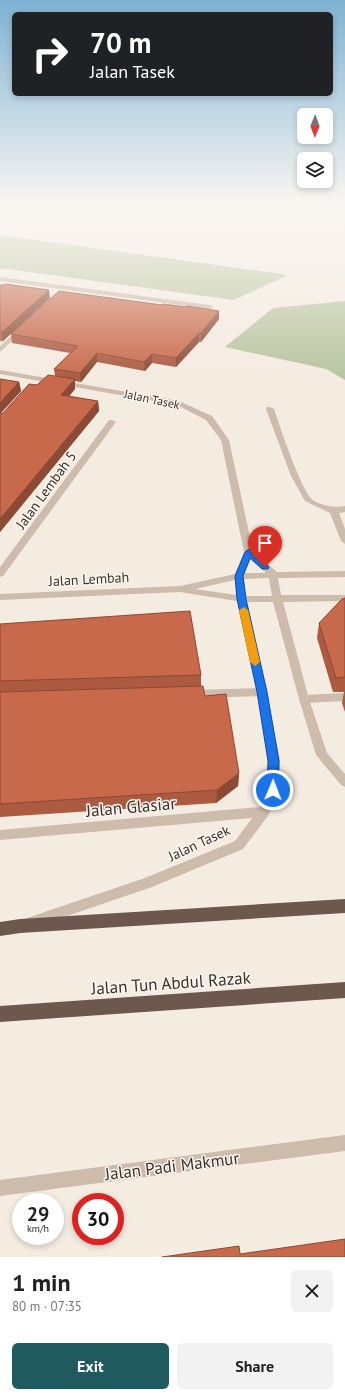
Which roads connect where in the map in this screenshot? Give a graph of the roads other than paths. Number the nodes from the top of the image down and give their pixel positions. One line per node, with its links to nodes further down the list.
1 (0, 278): 2 (street)
2 (66, 288): 3 (street); 4 (street)
3 (61, 293)
4 (210, 307)
5 (28, 324): 6 (street)
6 (0, 350)
7 (0, 372): 13 (street, Jalan Tasek)
8 (270, 409): 11 (street)
9 (112, 422): 14 (street, Jalan Lembah 5)
10 (345, 509): 11 (street)
11 (334, 511): 12 (street)
12 (345, 541)
13 (249, 552): 15 (street); 17 (street)
14 (0, 574)
15 (272, 574): 16 (street, Jalan Lembah); 17 (street, Jalan Lembah); 22 (street)
16 (345, 574)
17 (239, 576): 18 (street, Jalan Lembah); 21 (street, Jalan Tasek)
18 (180, 589): 19 (street, Jalan Lembah); 21 (street, Jalan Lembah)
19 (0, 597)
20 (345, 598): 22 (street, Jalan Lembah)
21 (242, 599): 22 (street, Jalan Lembah); 23 (street, Jalan Tasek)
22 (277, 599): 26 (street)
23 (262, 692): 24 (street); 28 (street, Jalan Tasek)
24 (182, 694)
25 (345, 696): 26 (street)
26 (304, 699): 27 (street)
27 (345, 782)
28 (264, 812): 29 (street, Jalan Glasiar); 31 (street, Jalan Tasek)
29 (0, 835)
30 (345, 906): 31 (highway)
31 (20, 926): 32 (highway)
32 (0, 928)
33 (345, 990): 34 (highway, Jalan Tun Abdul Razak)
34 (0, 1014)
35 (345, 1143): 36 (street, Jalan Padi Makmur)
36 (0, 1188)

